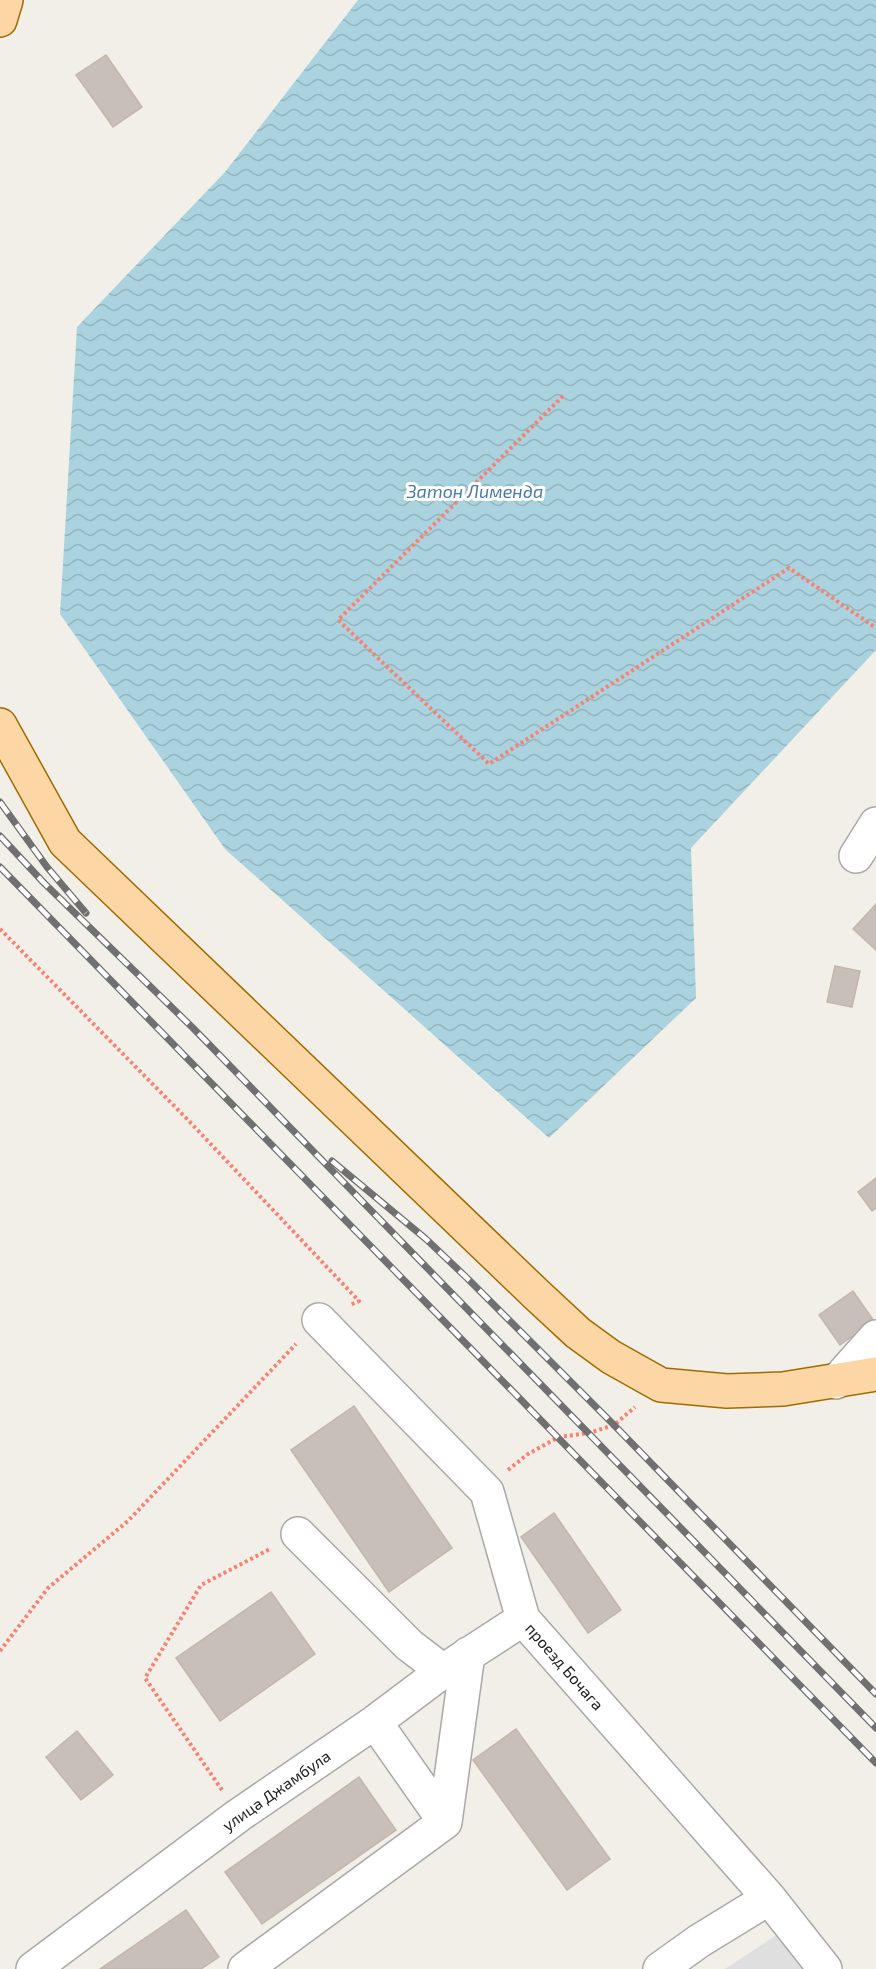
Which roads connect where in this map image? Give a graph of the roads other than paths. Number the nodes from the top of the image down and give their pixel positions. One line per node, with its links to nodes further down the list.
1 (6, 0): 2 (main road)
2 (0, 20)
3 (0, 725): 9 (main road)
4 (876, 824): 5 (street)
5 (856, 856)
6 (319, 1320): 11 (street, проезд Бочага)
7 (876, 1337): 9 (street)
8 (876, 1374): 9 (main road)
9 (836, 1382)
10 (298, 1534): 12 (street)
11 (523, 1619): 12 (street, улица Джамбула); 15 (street, проезд Бочага)
12 (455, 1663): 13 (street, улица Джамбула); 14 (street)
13 (375, 1722): 14 (street); 16 (street, улица Джамбула)
14 (445, 1822): 17 (street)
15 (770, 1898): 18 (street); 19 (street, проезд Бочага)
16 (33, 1969)
17 (245, 1969)
18 (660, 1969)
19 (825, 1969)

